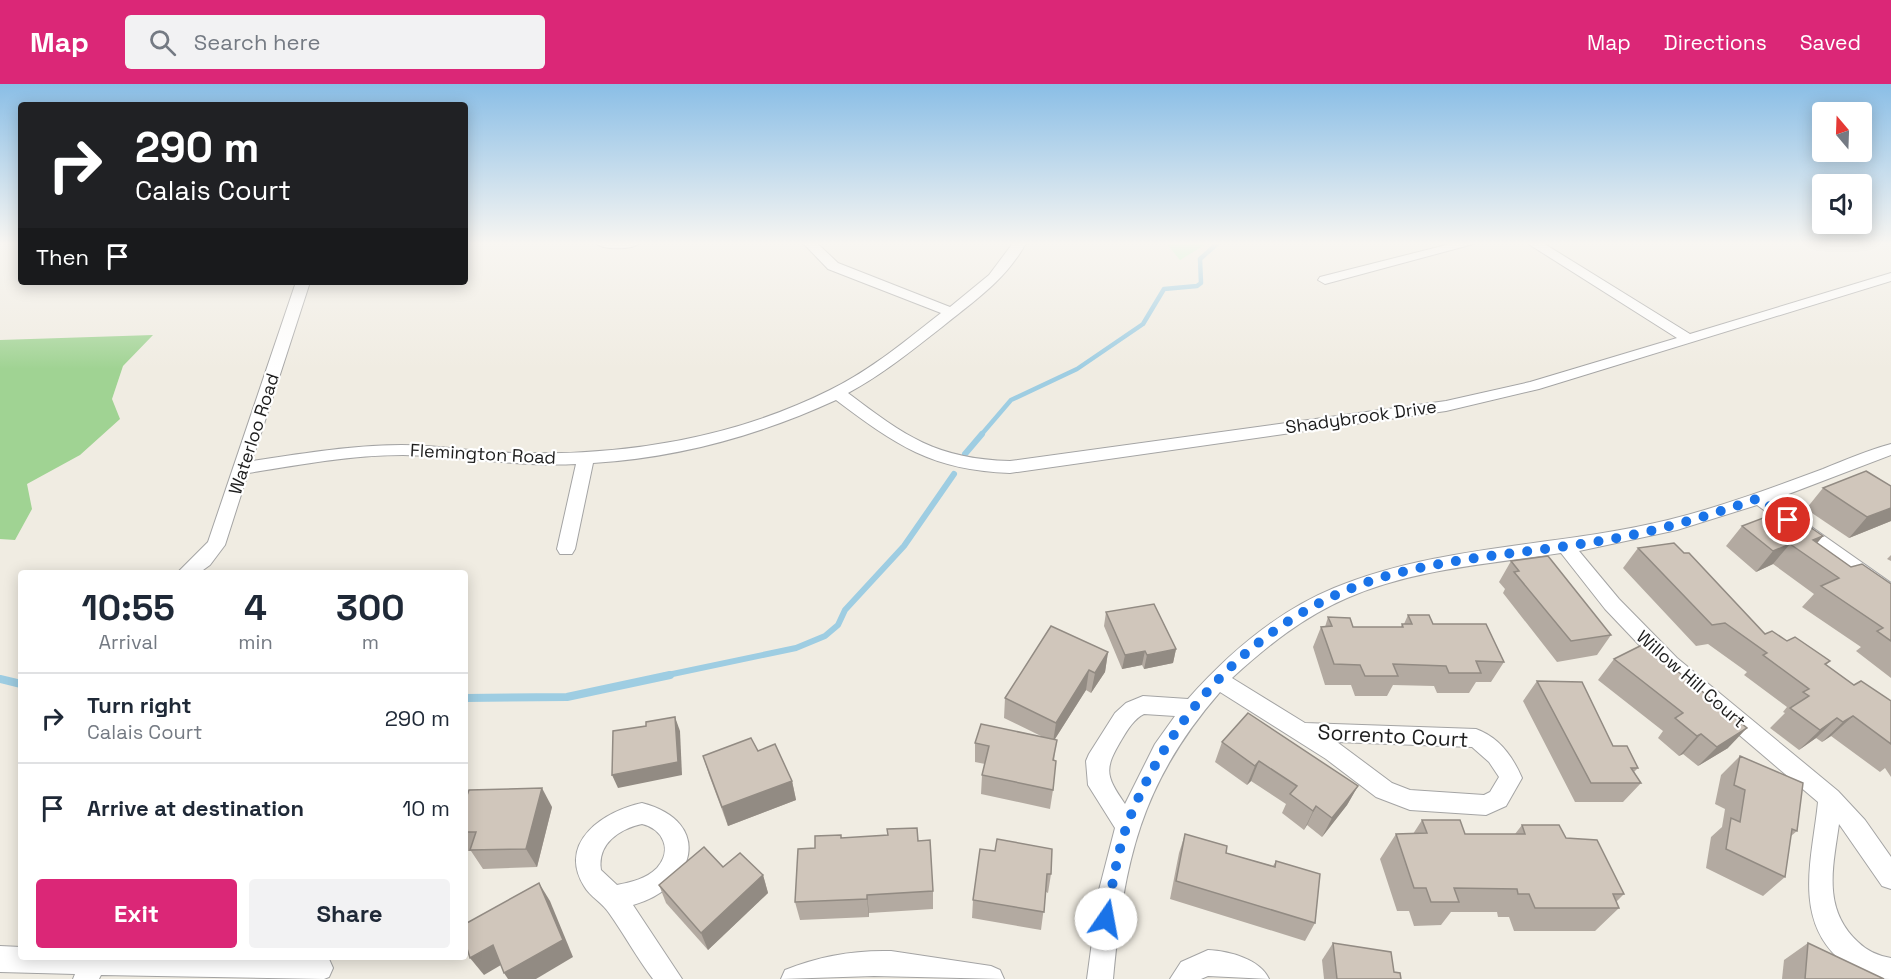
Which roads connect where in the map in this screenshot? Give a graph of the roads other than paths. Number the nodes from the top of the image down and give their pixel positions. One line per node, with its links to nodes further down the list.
1 (302, 285): 11 (street, Waterloo Road)
2 (881, 285): 6 (street)
3 (985, 285): 6 (street, Flemington Road)
4 (1601, 285): 7 (street)
5 (1866, 285): 7 (street, Shadybrook Drive)
6 (951, 312): 8 (street, Flemington Road)
7 (1689, 339): 8 (street, Shadybrook Drive)
8 (837, 393): 10 (street, Flemington Road)
9 (1891, 449): 12 (street)
10 (586, 458): 11 (street, Flemington Road); 14 (street)
11 (243, 468): 15 (street, Waterloo Road)
12 (1759, 498): 13 (street); 16 (street)
13 (1565, 546): 17 (street); 20 (street, Willow Hill Court)
14 (566, 549)
15 (190, 570)
16 (1891, 593)
17 (1216, 679): 18 (street); 19 (street, Sorrento Court)
18 (1193, 708): 21 (street); 21 (street)
19 (1301, 732): 19 (street, Sorrento Court)
20 (1830, 798): 22 (street, Willow Hill Court); 27 (street)
21 (1127, 826): 31 (street)
22 (1891, 878)
23 (614, 898): 28 (street)
24 (0, 959): 26 (street)
25 (320, 968): 26 (street)
26 (90, 970)
27 (1891, 971)
28 (669, 979)
29 (794, 979): 30 (street)
30 (991, 979)
31 (1100, 979)
32 (1183, 979): 33 (street)
33 (1256, 979)

